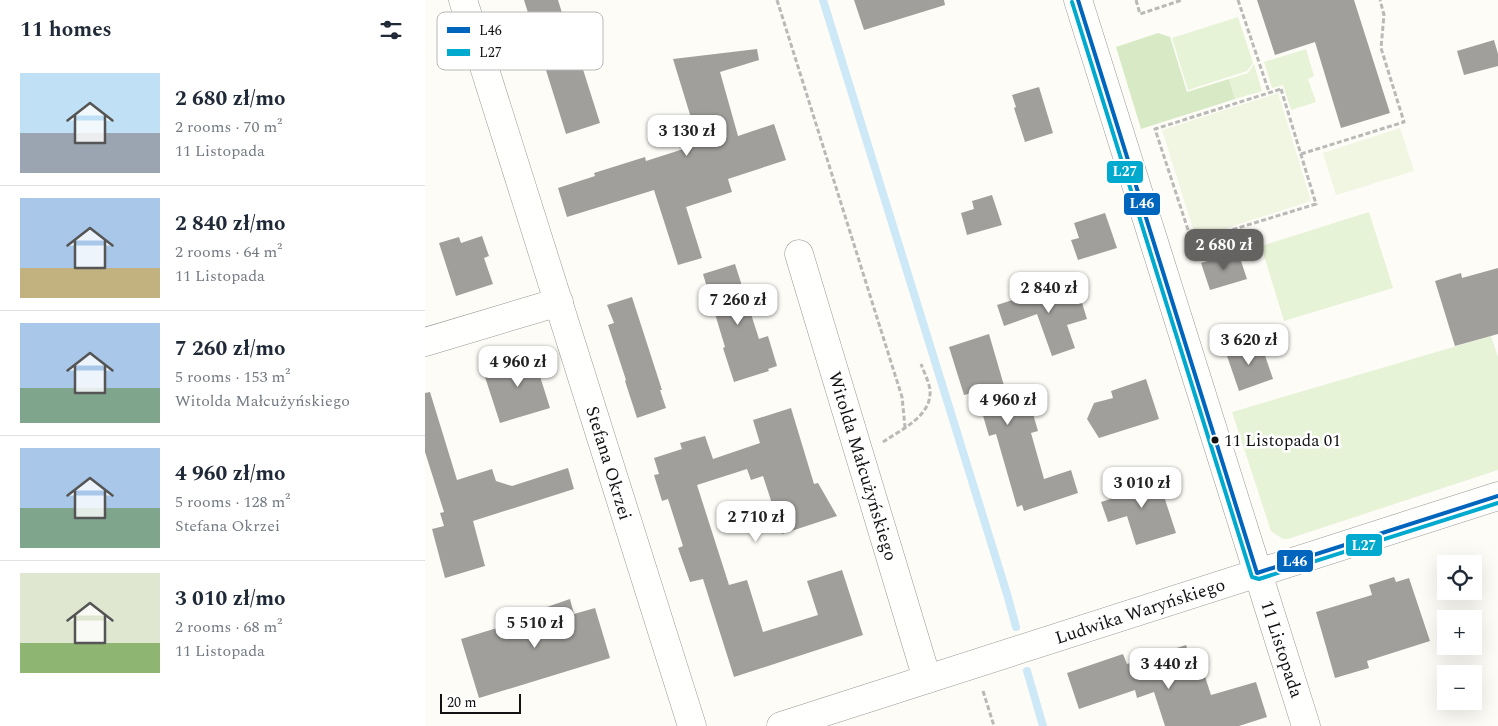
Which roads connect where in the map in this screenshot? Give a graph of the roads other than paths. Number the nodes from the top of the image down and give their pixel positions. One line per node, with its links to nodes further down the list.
1 (463, 0): 3 (street, Stefana Okrzei)
2 (1078, 0): 9 (street, 11 Listopada)
3 (467, 12)
4 (485, 70): 6 (street, Stefana Okrzei)
5 (799, 254): 10 (street, Witolda Małcużyńskiego)
6 (559, 302): 7 (street); 11 (street, Stefana Okrzei)
7 (425, 342)
8 (1498, 496): 9 (street, Ludwika Waryńskiego)
9 (1257, 573): 10 (street, Ludwika Waryńskiego); 13 (street, 11 Listopada)
10 (927, 679): 12 (street, Ludwika Waryńskiego)
11 (692, 726)
12 (781, 726)
13 (1306, 726)

